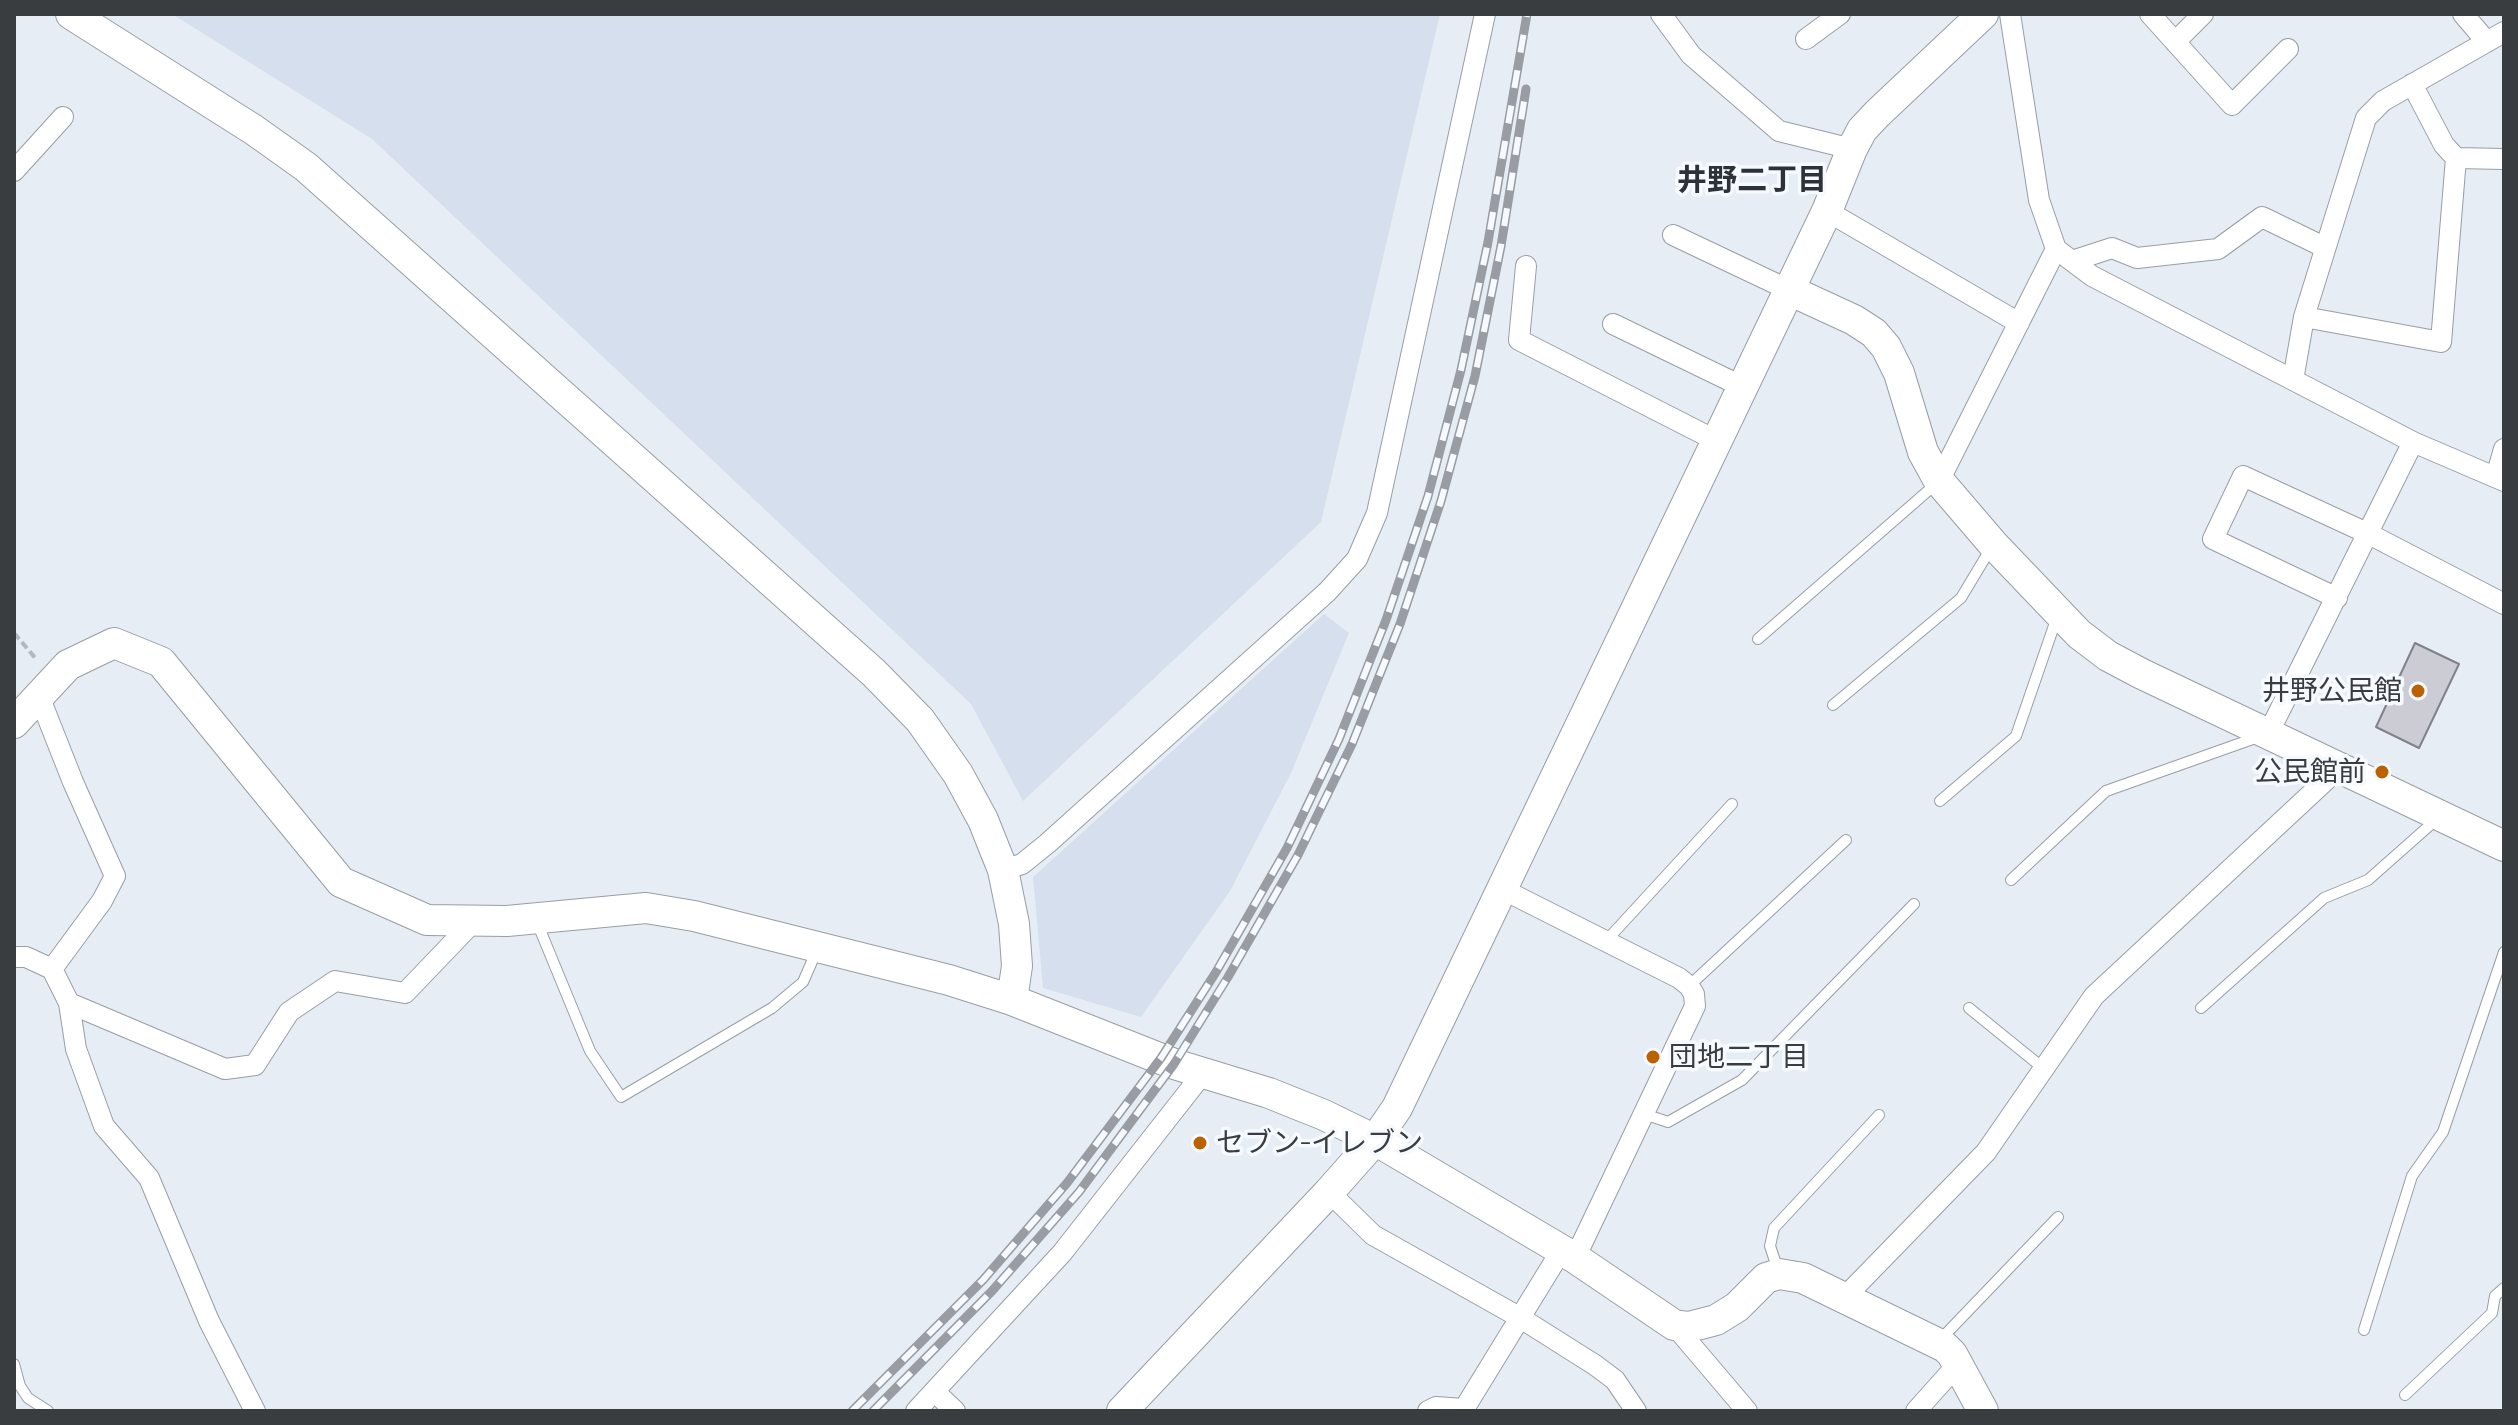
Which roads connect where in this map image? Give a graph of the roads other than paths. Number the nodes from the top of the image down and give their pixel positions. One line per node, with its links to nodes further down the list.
1 (71, 14): 52 (street)
2 (1485, 14): 52 (street)
3 (1661, 14): 16 (street)
4 (1840, 14): 11 (street)
5 (1983, 14): 16 (street)
6 (2010, 14): 23 (street)
7 (2150, 14): 12 (street)
8 (2203, 14): 12 (street)
9 (2463, 14): 10 (street)
10 (2496, 37): 14 (street)
11 (1806, 39)
12 (2175, 42): 13 (street)
13 (2288, 49)
14 (2412, 84): 17 (street); 22 (street)
15 (63, 117): 19 (street)
16 (1852, 149): 20 (street)
17 (2456, 158): 18 (street); 26 (street)
18 (2504, 159)
19 (14, 171)
20 (1827, 211): 25 (street); 27 (street)
21 (1673, 235): 25 (street)
22 (2324, 247): 23 (street); 26 (street)
23 (2064, 255): 27 (street); 29 (street)
24 (1526, 266): 31 (street)
25 (1789, 290): 30 (street); 35 (street)
26 (2304, 317): 29 (street)
27 (2019, 323): 35 (street)
28 (1613, 324): 30 (street)
29 (2293, 380): 32 (street)
30 (1743, 387): 31 (street)
31 (1717, 441): 54 (street)
32 (2413, 442): 34 (street); 36 (street)
33 (2504, 449): 34 (street)
34 (2500, 479)
35 (1939, 481): 37 (street); 41 (lane)
36 (2369, 534): 38 (street); 38 (street); 39 (street)
37 (1993, 544): 40 (street); 43 (lane)
38 (2337, 598): 45 (street)
39 (2504, 604)
40 (2058, 612): 45 (street); 47 (lane)
41 (1758, 639)
42 (47, 688): 44 (street); 57 (street); 62 (street)
43 (1833, 705)
44 (14, 723)
45 (2268, 734): 46 (street); 53 (lane)
46 (2339, 768): 49 (street); 68 (street)
47 (1940, 801)
48 (1732, 804): 58 (lane)
49 (2440, 816): 51 (street); 67 (lane)
50 (1846, 840): 63 (lane)
51 (2504, 846)
52 (1003, 870): 64 (street)
53 (2011, 880)
54 (1502, 889): 58 (street); 72 (street)
55 (1914, 904): 70 (lane)
56 (535, 918): 57 (street); 59 (street); 59 (lane)
57 (475, 920): 65 (street)
58 (1605, 943): 63 (street)
59 (818, 947): 64 (street)
60 (2504, 952): 81 (lane)
61 (14, 957): 62 (street)
62 (52, 969): 65 (street)
63 (1689, 986): 70 (street)
64 (1012, 1000): 69 (street)
65 (69, 1003): 89 (street)
66 (1969, 1008): 68 (lane)
67 (2201, 1008)
68 (2043, 1068): 78 (street)
69 (1204, 1072): 72 (street); 85 (street)
70 (1644, 1114): 75 (street)
71 (1879, 1115): 76 (lane)
72 (1375, 1140): 73 (street); 75 (street)
73 (1329, 1192): 79 (street); 92 (street)
74 (2058, 1217): 82 (lane)
75 (1568, 1254): 79 (street); 80 (street)
76 (1779, 1274): 78 (street); 80 (street)
77 (2504, 1288): 86 (lane)
78 (1844, 1298): 82 (street)
79 (1519, 1317): 87 (street); 94 (street)
80 (1674, 1325): 95 (street)
81 (2364, 1330)
82 (1938, 1342): 84 (street)
83 (14, 1364): 88 (lane)
84 (1958, 1364): 96 (street); 97 (street)
85 (935, 1392): 90 (street); 91 (street)
86 (2405, 1395)
87 (1467, 1410): 93 (street)
88 (48, 1411)
89 (255, 1411)
90 (916, 1411)
91 (955, 1411)
92 (1122, 1411)
93 (1428, 1411)
94 (1636, 1411)
95 (1747, 1411)
96 (1916, 1411)
97 (1983, 1411)

